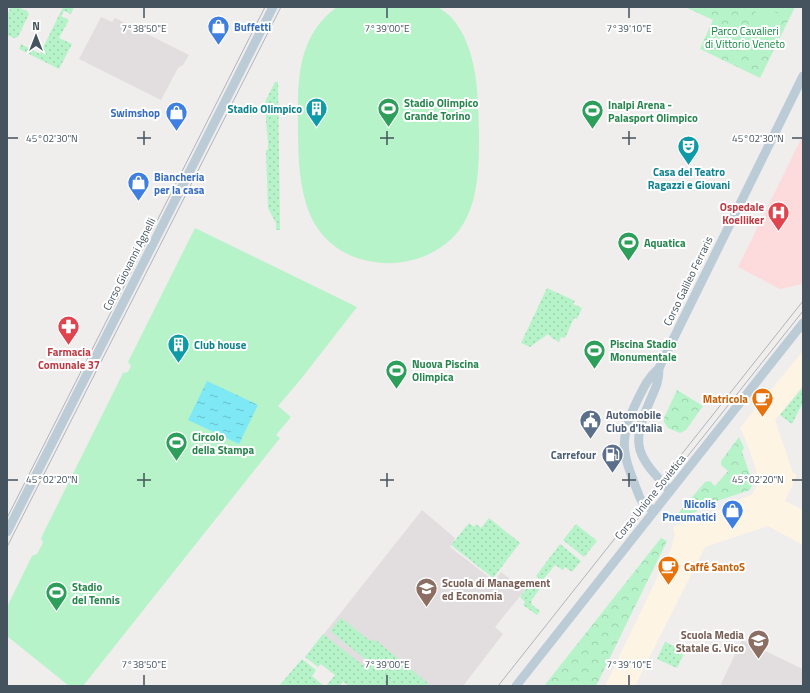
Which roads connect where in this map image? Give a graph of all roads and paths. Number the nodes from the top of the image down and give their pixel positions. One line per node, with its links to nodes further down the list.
1 (273, 7): 7 (main road, Corso Giovanni Agnelli)
2 (803, 76): 4 (main road, Corso Galileo Ferraris)
3 (803, 323): 5 (main road, Corso Unione Sovietica)
4 (659, 368): 5 (main road); 6 (main road)
5 (670, 491): 6 (main road, Corso Unione Sovietica)
6 (654, 511): 8 (main road, Corso Unione Sovietica)
7 (7, 532)
8 (516, 686)

